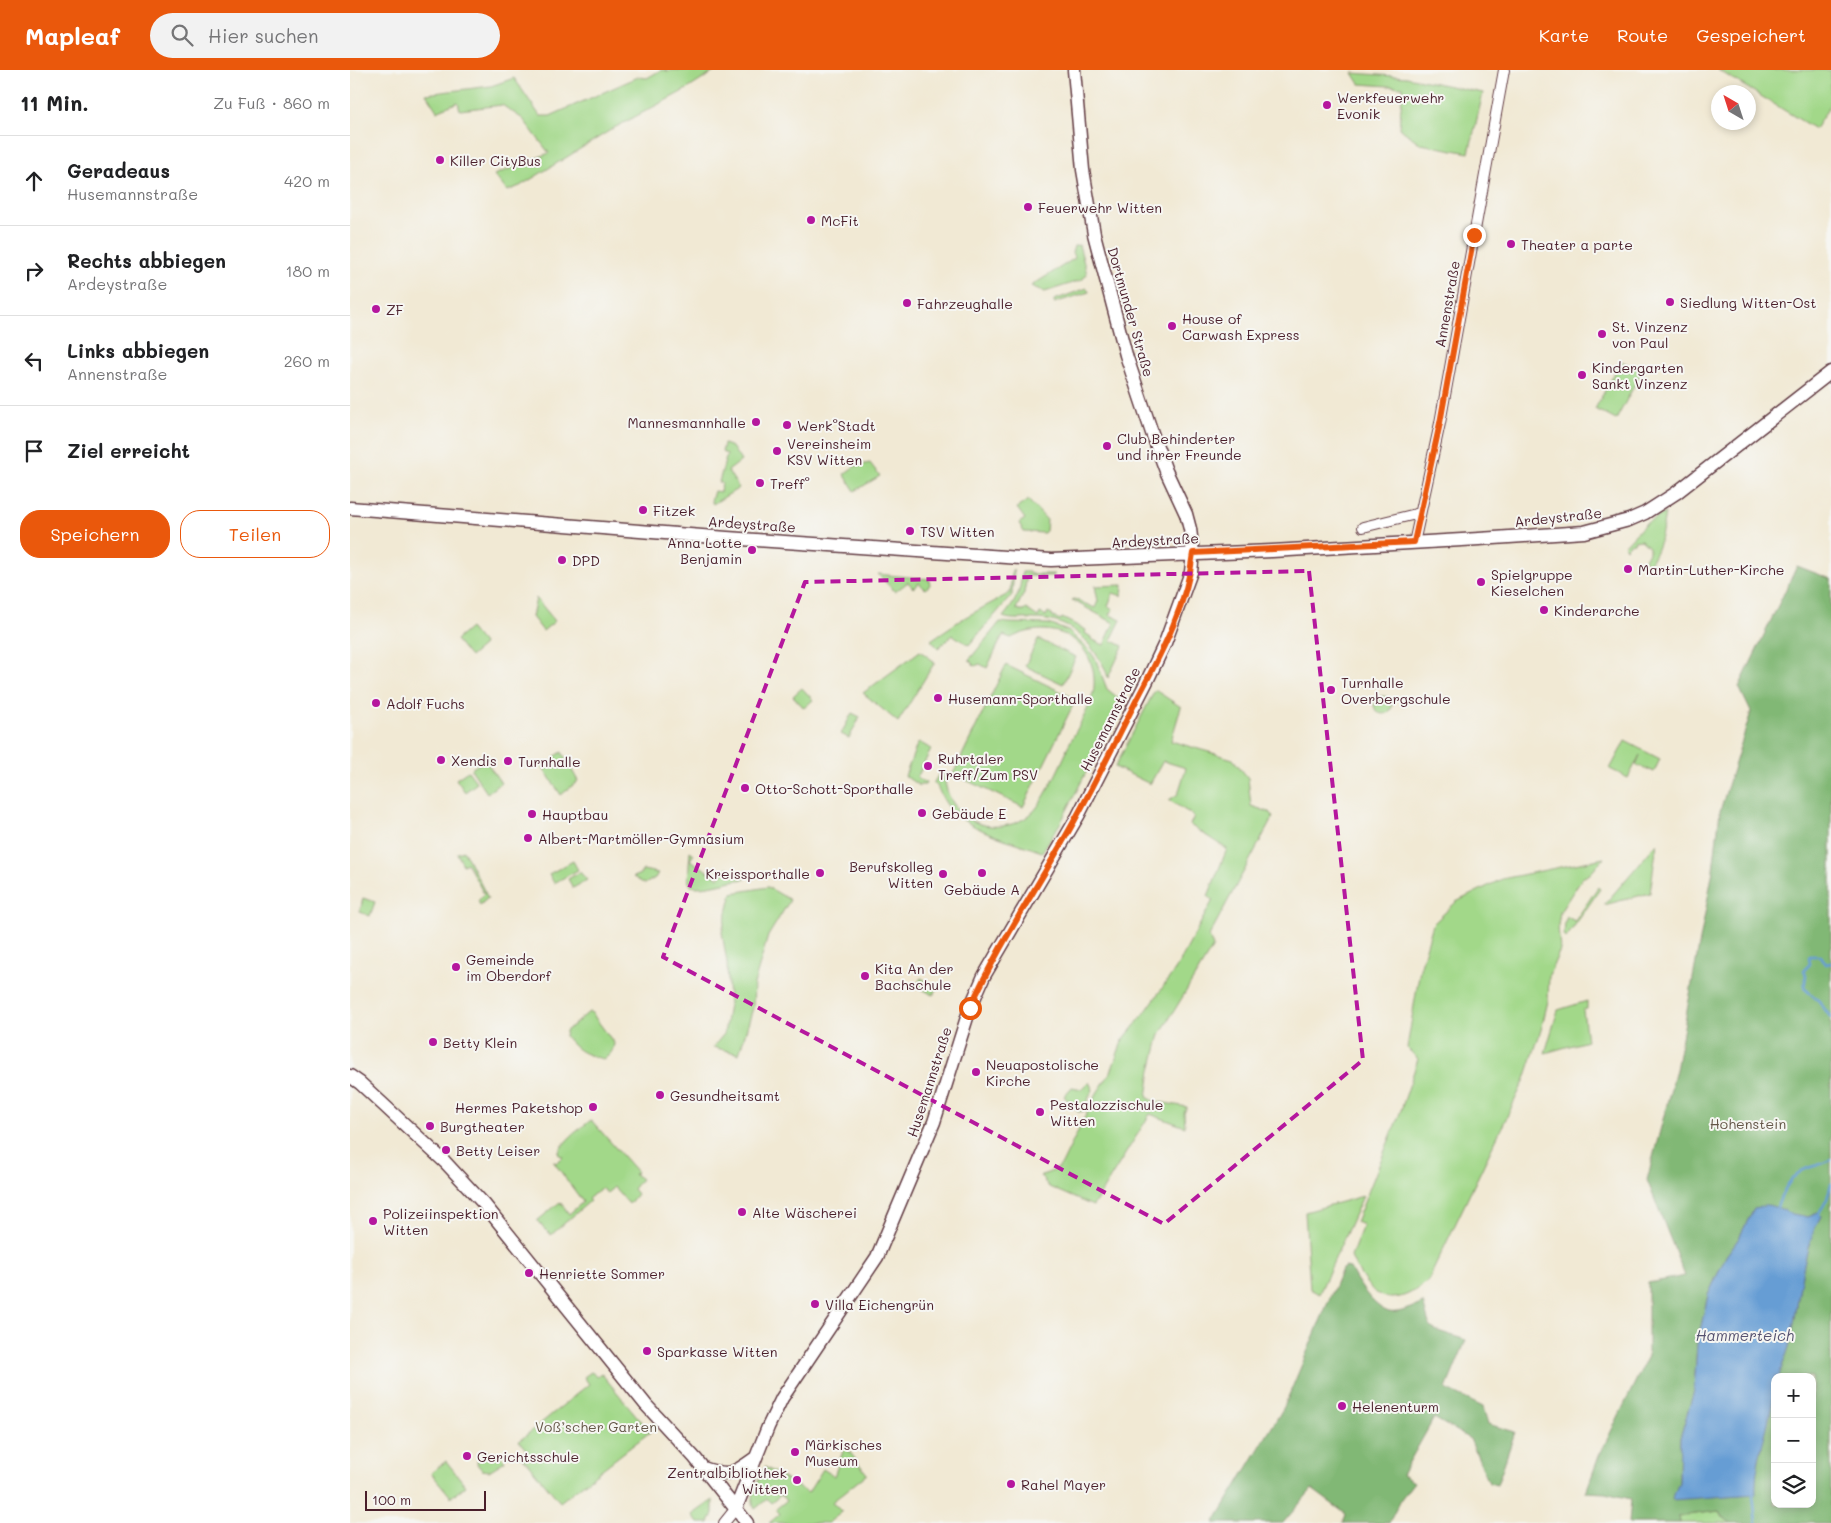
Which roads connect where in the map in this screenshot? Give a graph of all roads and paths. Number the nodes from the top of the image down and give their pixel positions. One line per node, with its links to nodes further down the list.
1 (1074, 70): 8 (main road, Dortmunder Straße)
2 (1504, 70): 5 (street, Annenstraße)
3 (1831, 372): 7 (main road, Ardeystraße)
4 (350, 508): 8 (main road, Ardeystraße)
5 (1420, 513): 6 (street); 7 (street, Annenstraße)
6 (1363, 526)
7 (1414, 542): 8 (main road, Ardeystraße)
8 (1193, 553): 10 (main road, Husemannstraße)
9 (350, 1076): 11 (main road)
10 (756, 1458): 11 (main road); 12 (main road, Husemannstraße)
11 (703, 1468): 12 (main road)
12 (736, 1508): 13 (street); 14 (main road)
13 (724, 1523)
14 (748, 1523)

